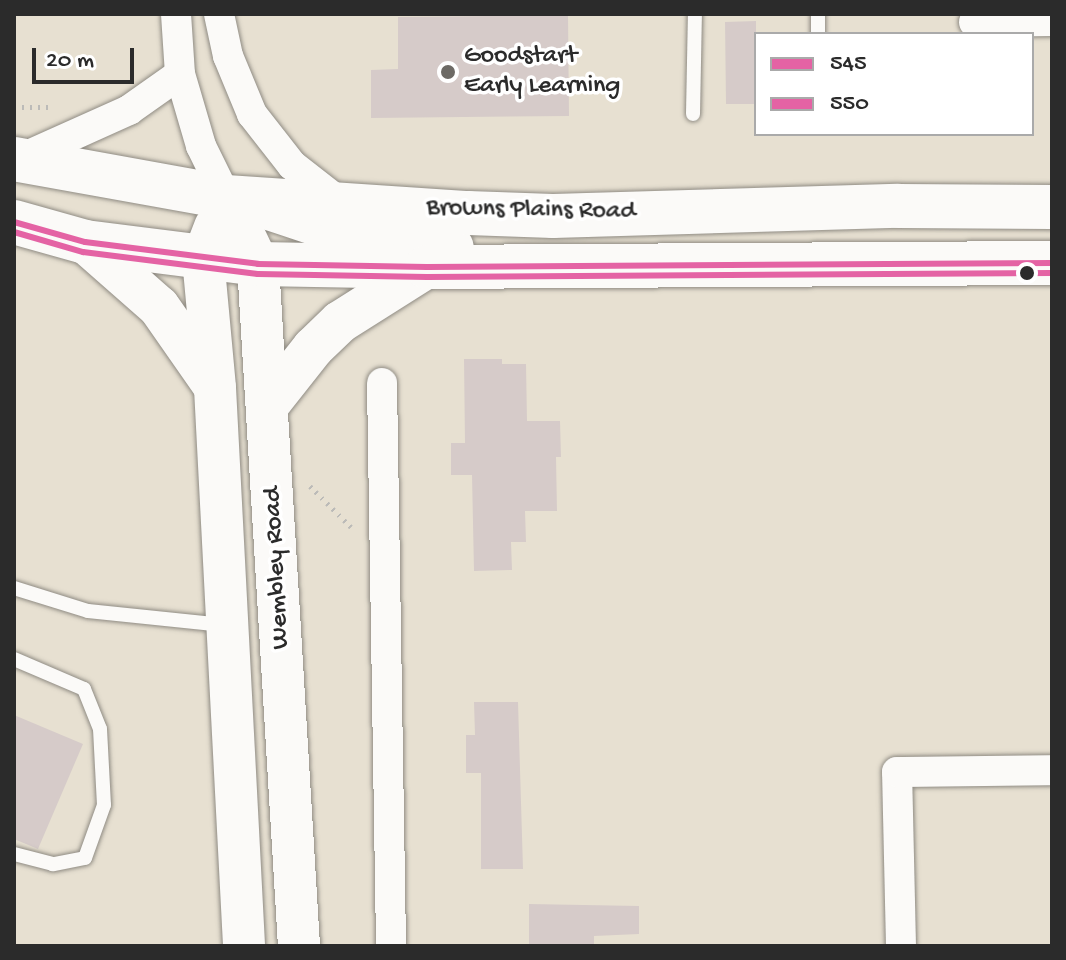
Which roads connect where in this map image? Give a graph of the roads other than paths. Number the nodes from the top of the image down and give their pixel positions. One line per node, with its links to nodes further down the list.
1 (176, 14): 6 (street, Wembley Road)
2 (219, 14): 10 (street)
3 (695, 14): 7 (lane)
4 (1052, 21): 5 (street)
5 (974, 22)
6 (180, 74): 8 (street); 9 (street, Wembley Road)
7 (693, 114)
8 (16, 160): 9 (main road, Browns Plains Road)
9 (226, 197): 10 (main road, Browns Plains Road); 14 (main road, Wembley Road); 16 (main road, Wembley Road); 17 (main road)
10 (342, 204): 11 (main road, Browns Plains Road)
11 (1052, 207)
12 (14, 222): 13 (main road, Browns Plains Road)
13 (85, 242): 14 (main road, Browns Plains Road); 20 (main road)
14 (203, 258): 16 (main road, Browns Plains Road); 20 (main road, Wembley Road)
15 (1052, 263): 17 (main road, Browns Plains Road)
16 (258, 264): 18 (main road, Browns Plains Road); 21 (main road, Wembley Road)
17 (556, 264): 18 (main road, Browns Plains Road)
18 (427, 267): 21 (main road)
19 (382, 383): 29 (street)
20 (215, 388): 23 (main road, Wembley Road)
21 (268, 405): 28 (main road, Wembley Road)
22 (16, 592): 23 (lane)
23 (227, 625): 27 (main road, Wembley Road)
24 (14, 659): 26 (lane)
25 (1052, 770): 30 (street)
26 (14, 854)
27 (244, 946)
28 (299, 946)
29 (391, 946)
30 (901, 946)

